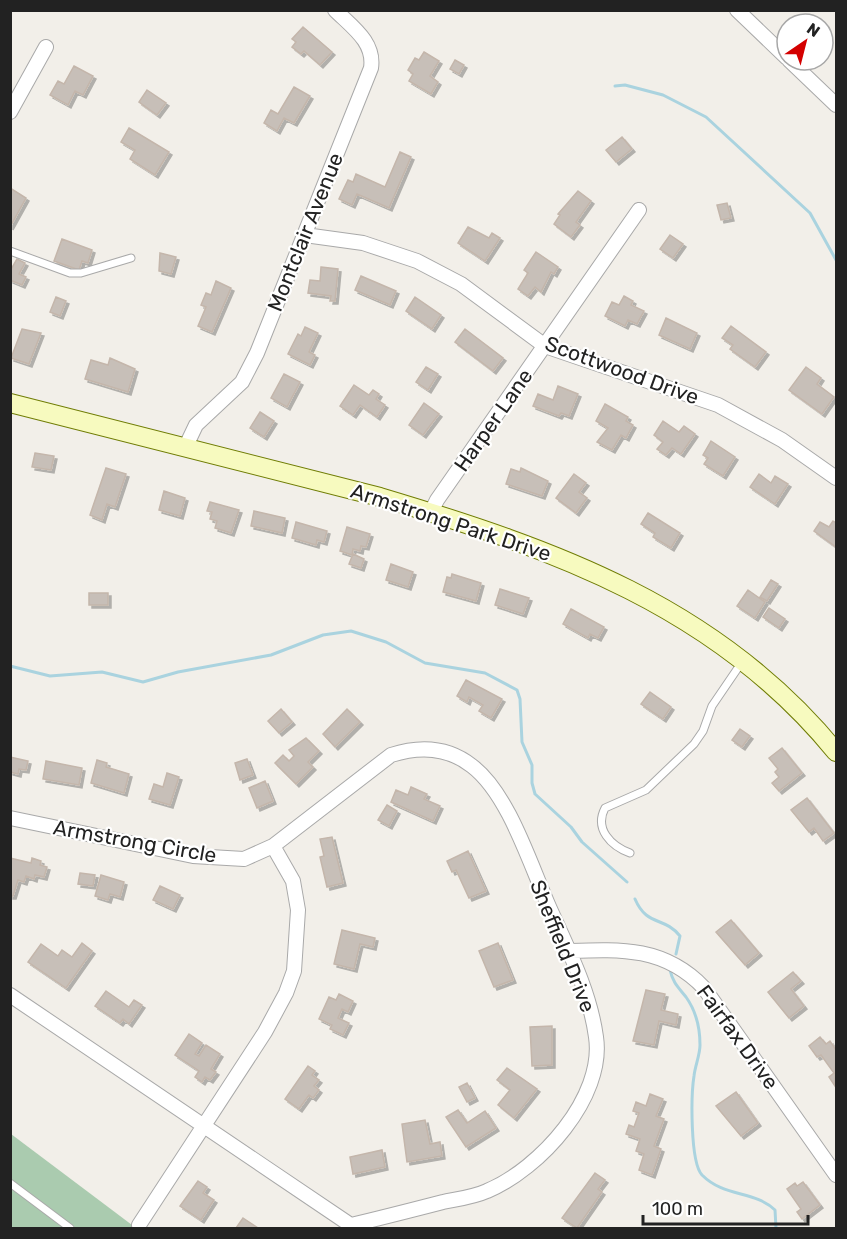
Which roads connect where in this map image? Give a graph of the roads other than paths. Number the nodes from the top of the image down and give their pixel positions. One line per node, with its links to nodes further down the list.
1 (335, 10): 9 (street, Montclair Avenue)
2 (737, 10): 4 (street)
3 (46, 47): 7 (street)
4 (775, 47)
5 (802, 72): 6 (street)
6 (837, 105)
7 (10, 112)
8 (639, 210): 12 (street, Harper Lane)
9 (305, 235): 12 (street, Scottwood Drive); 14 (street, Montclair Avenue)
10 (10, 251): 11 (lane)
11 (131, 258)
12 (545, 346): 15 (street, Scottwood Drive); 16 (street, Harper Lane)
13 (10, 403): 14 (main road, Armstrong Park Drive)
14 (186, 446): 16 (main road, Armstrong Park Drive)
15 (837, 478)
16 (431, 512): 17 (main road, Armstrong Park Drive)
17 (742, 662): 18 (main road, Armstrong Park Drive); 21 (lane)
18 (837, 752)
19 (10, 818): 20 (street, Armstrong Circle)
20 (273, 846): 22 (street, Sheffield Drive); 24 (street)
21 (630, 853)
22 (569, 951): 25 (street, Fairfax Drive); 28 (street, Sheffield Drive)
23 (10, 995): 24 (street)
24 (204, 1124): 27 (street); 28 (street)
25 (837, 1175)
26 (10, 1183): 29 (lane)
27 (139, 1225)
28 (353, 1227)
29 (70, 1228)

